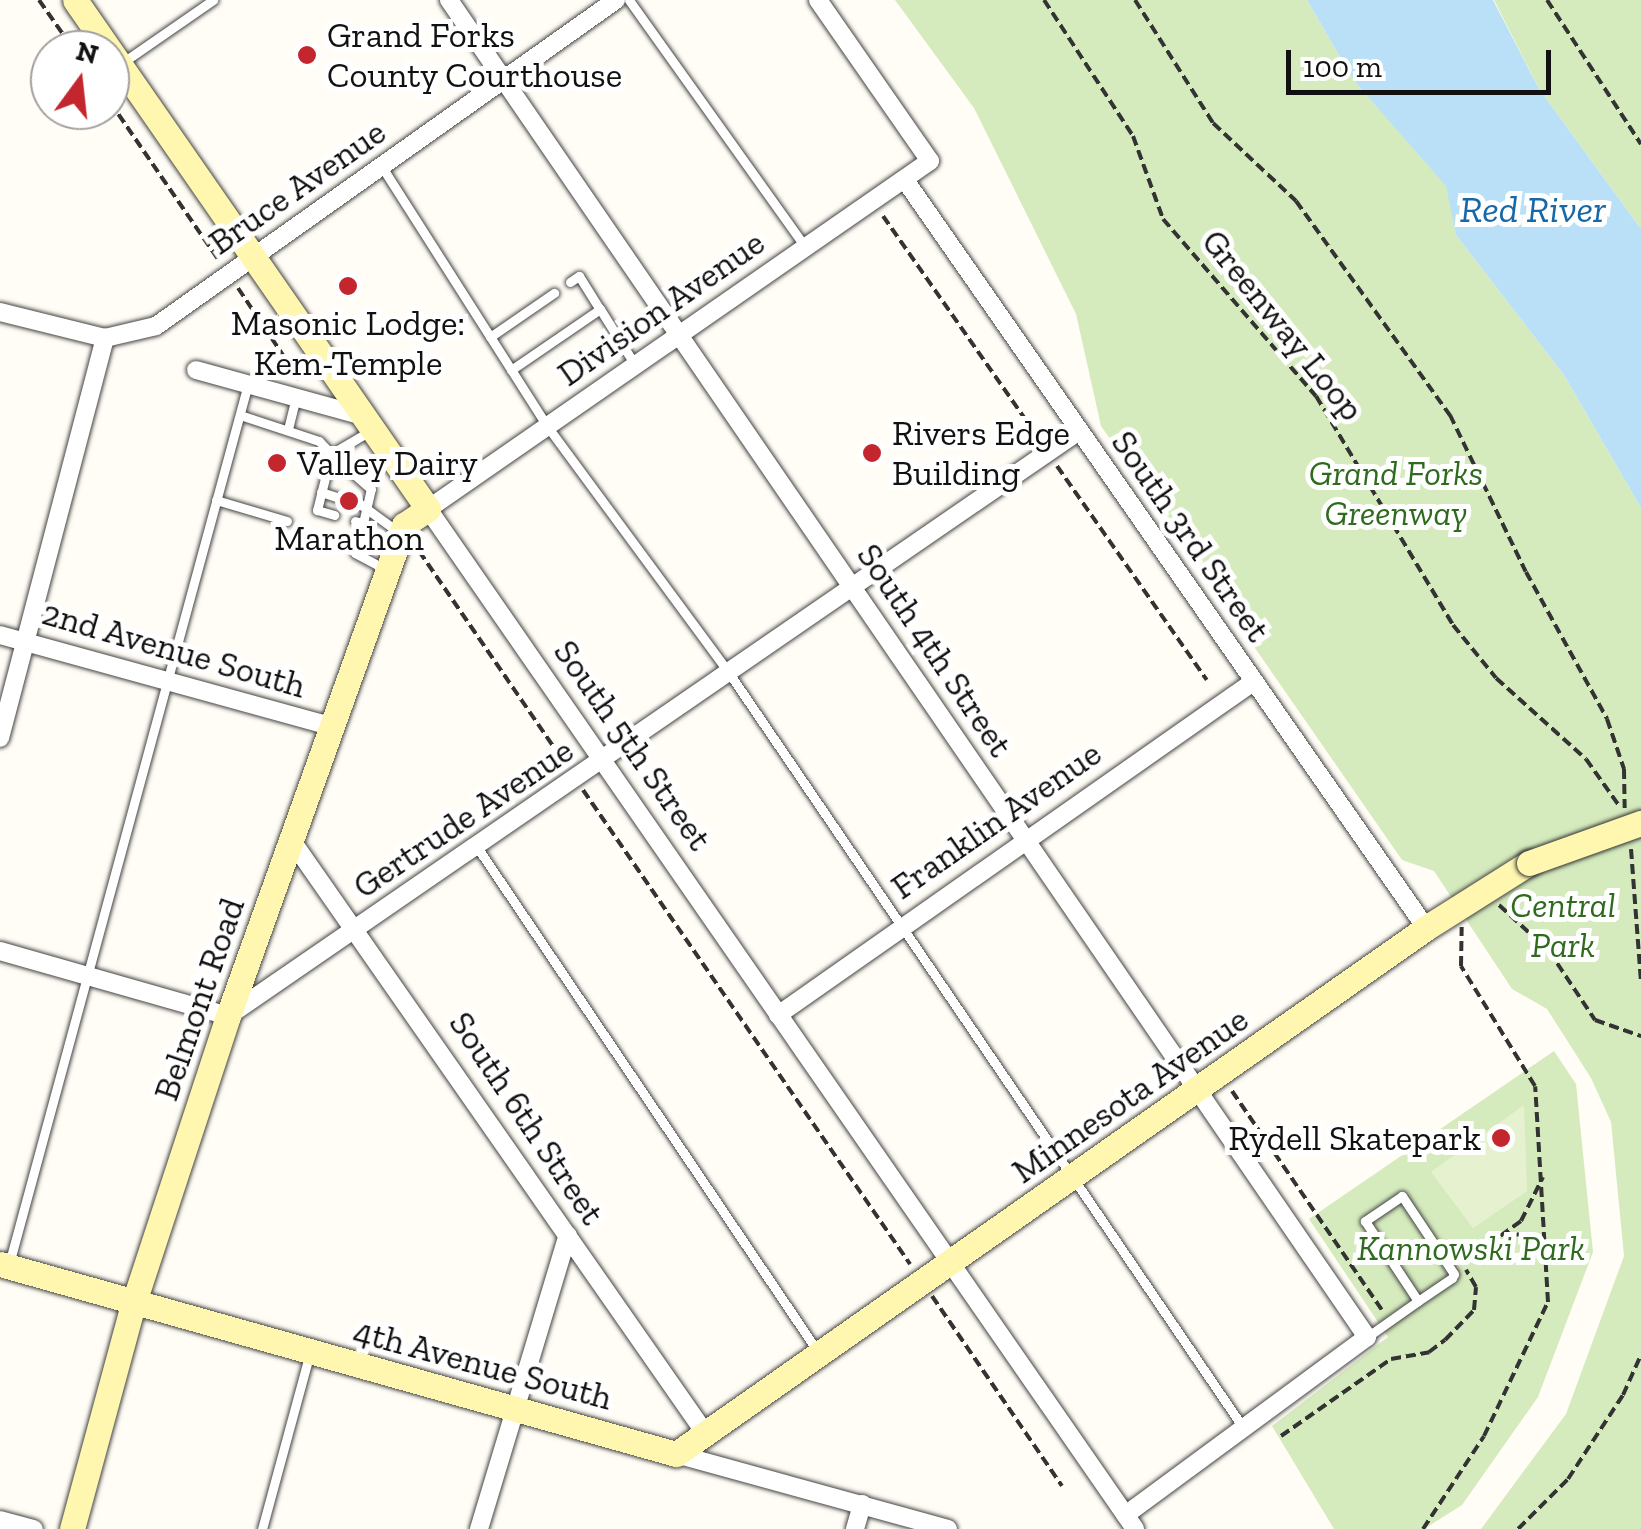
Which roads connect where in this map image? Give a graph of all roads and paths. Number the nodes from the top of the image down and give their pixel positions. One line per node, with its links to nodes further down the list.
1 (40, 0): 11 (path)
2 (75, 0): 12 (street, South 5th Street)
3 (213, 0): 13 (lane)
4 (448, 0): 15 (street, South 4th Street)
5 (616, 0): 15 (street, Bruce Avenue)
6 (628, 0): 20 (lane)
7 (818, 0): 19 (street, Division Avenue)
8 (1044, 0): 60 (path, Greenway Loop)
9 (1135, 0): 60 (path)
10 (1547, 0): 17 (path)
11 (60, 30)
12 (96, 30)
13 (130, 57)
14 (130, 78): 21 (street, South 5th Street)
15 (504, 80): 18 (street, Bruce Avenue); 27 (street, South 4th Street)
16 (129, 130): 22 (path)
17 (1641, 144)
18 (382, 166): 21 (street, Bruce Avenue); 28 (lane)
19 (905, 180): 20 (street, Division Avenue); 39 (street, South 3rd Street)
20 (806, 248): 27 (street, Division Avenue)
21 (255, 257): 22 (street, Bruce Avenue); 36 (street, South 5th Street)
22 (229, 275): 29 (street, Bruce Avenue); 34 (path)
23 (570, 282): 25 (lane)
24 (554, 293): 28 (lane)
25 (600, 308): 30 (lane); 32 (lane)
26 (0, 312): 29 (street)
27 (678, 336): 30 (street, Division Avenue); 50 (street, South 4th Street)
28 (490, 337): 32 (lane)
29 (105, 338): 52 (street)
30 (635, 365): 37 (street, Division Avenue)
31 (196, 370): 33 (street)
32 (511, 370): 37 (lane)
33 (248, 384): 34 (street); 35 (lane)
34 (305, 400): 36 (street); 38 (lane)
35 (240, 415): 38 (lane); 43 (lane)
36 (368, 423): 40 (lane); 45 (street, South 5th Street)
37 (547, 426): 45 (street, Division Avenue); 53 (lane)
38 (288, 429): 40 (lane)
39 (1079, 432): 50 (street, Gertrude Avenue); 55 (street, South 3rd Street)
40 (331, 454): 41 (lane); 44 (lane)
41 (321, 492): 42 (lane); 46 (lane)
42 (339, 498)
43 (216, 500): 47 (lane); 54 (lane)
44 (364, 505): 48 (lane); 49 (lane)
45 (428, 509): 48 (street); 58 (street, South 5th Street)
46 (334, 515)
47 (287, 521)
48 (402, 531): 49 (street, Belmont Road); 59 (path)
49 (387, 570): 56 (street, Belmont Road)
50 (852, 586): 53 (street, Gertrude Avenue); 61 (street, South 4th Street)
51 (0, 634): 52 (street, 2nd Avenue South)
52 (25, 641): 54 (street, 2nd Avenue South); 57 (street)
53 (729, 673): 58 (street, Gertrude Avenue); 68 (lane)
54 (165, 680): 56 (street, 2nd Avenue South); 70 (lane)
55 (1253, 682): 61 (street, Franklin Avenue); 66 (street, South 3rd Street)
56 (330, 726): 62 (street, Belmont Road)
57 (0, 738)
58 (603, 762): 59 (street, Gertrude Avenue); 73 (street, South 5th Street)
59 (576, 780): 63 (street, Gertrude Avenue); 83 (path)
60 (1632, 827): 64 (street, Minnesota Avenue, bridge); 71 (path)
61 (1024, 838): 68 (street, Franklin Avenue); 75 (street, South 4th Street)
62 (292, 841): 67 (street, South 6th Street); 72 (street, Belmont Road)
63 (478, 847): 67 (street, Gertrude Avenue); 89 (lane)
64 (1486, 888): 65 (street, Minnesota Avenue); 74 (path)
65 (1451, 910): 66 (street, Minnesota Avenue); 76 (path)
66 (1426, 928): 75 (street, Minnesota Avenue)
67 (358, 929): 72 (street, Gertrude Avenue); 79 (street, South 6th Street)
68 (898, 929): 73 (street, Franklin Avenue); 77 (lane)
69 (0, 950): 70 (street)
70 (92, 978): 72 (street); 82 (lane)
71 (1641, 982)
72 (228, 1016): 85 (street, Belmont Road)
73 (778, 1016): 80 (street, South 5th Street)
74 (1641, 1036)
75 (1211, 1082): 77 (street, Minnesota Avenue); 86 (path); 87 (street, South 4th Street)
76 (1543, 1175): 78 (path); 81 (path)
77 (1073, 1178): 80 (street, Minnesota Avenue); 92 (lane)
78 (1504, 1234): 81 (path); 94 (path)
79 (568, 1235): 91 (street); 93 (street, South 6th Street)
80 (952, 1262): 83 (street, Minnesota Avenue); 99 (street, South 5th Street)
81 (1548, 1262): 106 (path)
82 (4, 1266): 85 (street, 4th Avenue South)
83 (922, 1283): 89 (street, Minnesota Avenue); 96 (path)
84 (1418, 1302): 84 (lane); 86 (lane)
85 (133, 1305): 88 (street, 4th Avenue South); 101 (street, Belmont Road)
86 (1390, 1321): 87 (lane)
87 (1367, 1336): 92 (street)
88 (310, 1353): 91 (street, 4th Avenue South); 102 (lane)
89 (820, 1354): 93 (street, Minnesota Avenue)
90 (1641, 1355): 107 (path)
91 (515, 1409): 95 (street, 4th Avenue South); 103 (street)
92 (1242, 1426): 99 (street)
93 (706, 1433): 95 (street, Minnesota Avenue)
94 (1281, 1436)
95 (676, 1454): 97 (street, 4th Avenue South)
96 (1062, 1486)
97 (862, 1504): 104 (street); 105 (street, 4th Avenue South)
98 (0, 1520): 100 (street)
99 (1130, 1522)
100 (34, 1529)
101 (72, 1529)
102 (262, 1529)
103 (478, 1529)
104 (856, 1529)
105 (948, 1529)
106 (1423, 1529)
107 (1518, 1529)

